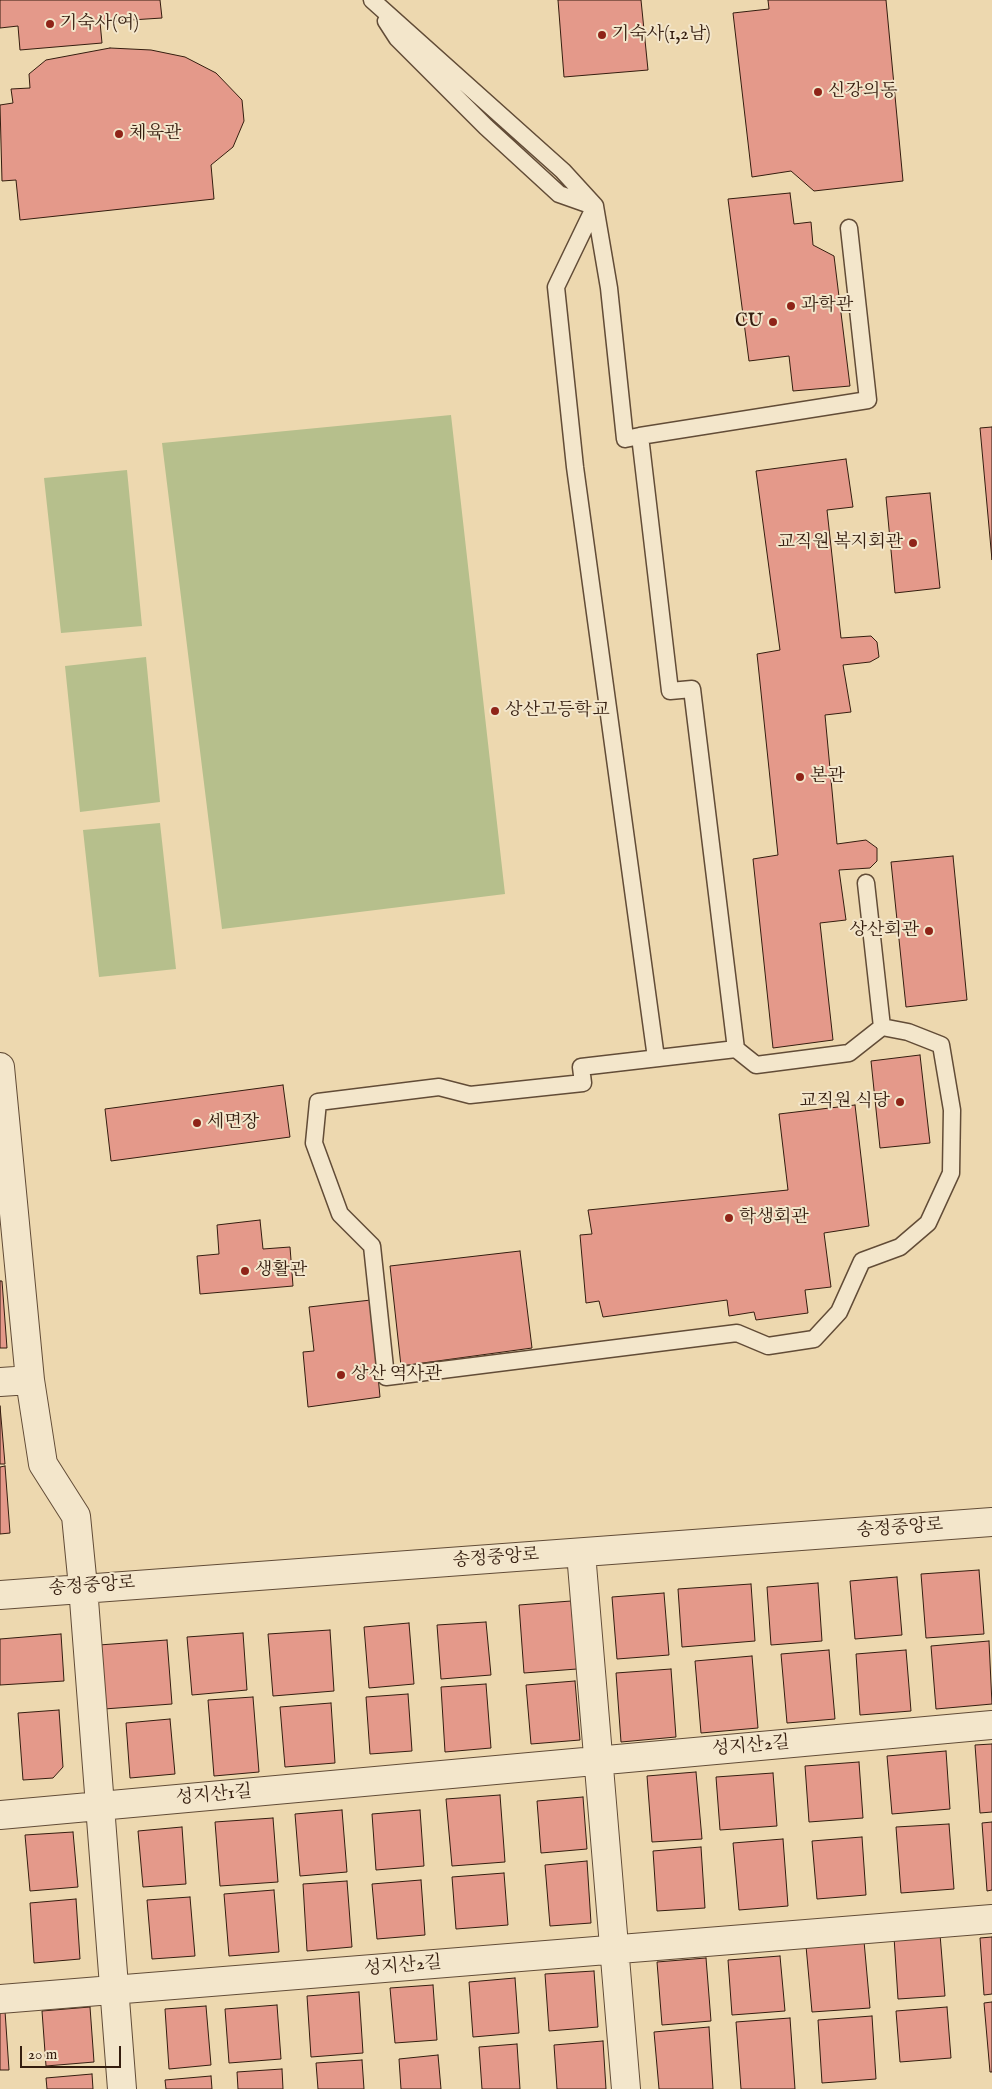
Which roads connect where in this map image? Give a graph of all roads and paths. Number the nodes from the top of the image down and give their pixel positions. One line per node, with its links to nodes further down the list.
1 (371, 0): 2 (lane)
2 (595, 206): 4 (lane); 8 (lane)
3 (849, 228): 4 (lane)
4 (640, 436): 7 (lane)
5 (866, 883): 6 (lane)
6 (882, 1027): 7 (lane); 8 (lane)
7 (736, 1049): 8 (lane)
8 (656, 1058)
9 (0, 1067): 10 (street)
10 (6, 1200): 11 (street)
11 (30, 1380): 12 (street); 15 (street)
12 (0, 1382)
13 (992, 1522): 14 (street, 송정중앙로)
14 (581, 1553): 15 (street, 송정중앙로); 18 (street)
15 (83, 1587): 16 (street, 송정중앙로); 20 (street)
16 (0, 1594)
17 (992, 1725): 18 (street, 성지산2길)
18 (599, 1761): 19 (street, 성지산2길); 23 (street)
19 (329, 1785): 20 (street, 성지산1길)
20 (99, 1806): 21 (street, 성지산1길); 24 (street)
21 (0, 1815)
22 (992, 1919): 23 (street, 성지산2길)
23 (615, 1950): 24 (street, 성지산2길); 27 (street)
24 (115, 1990): 25 (street); 26 (street)
25 (0, 1999)
26 (122, 2089)
27 (626, 2089)

